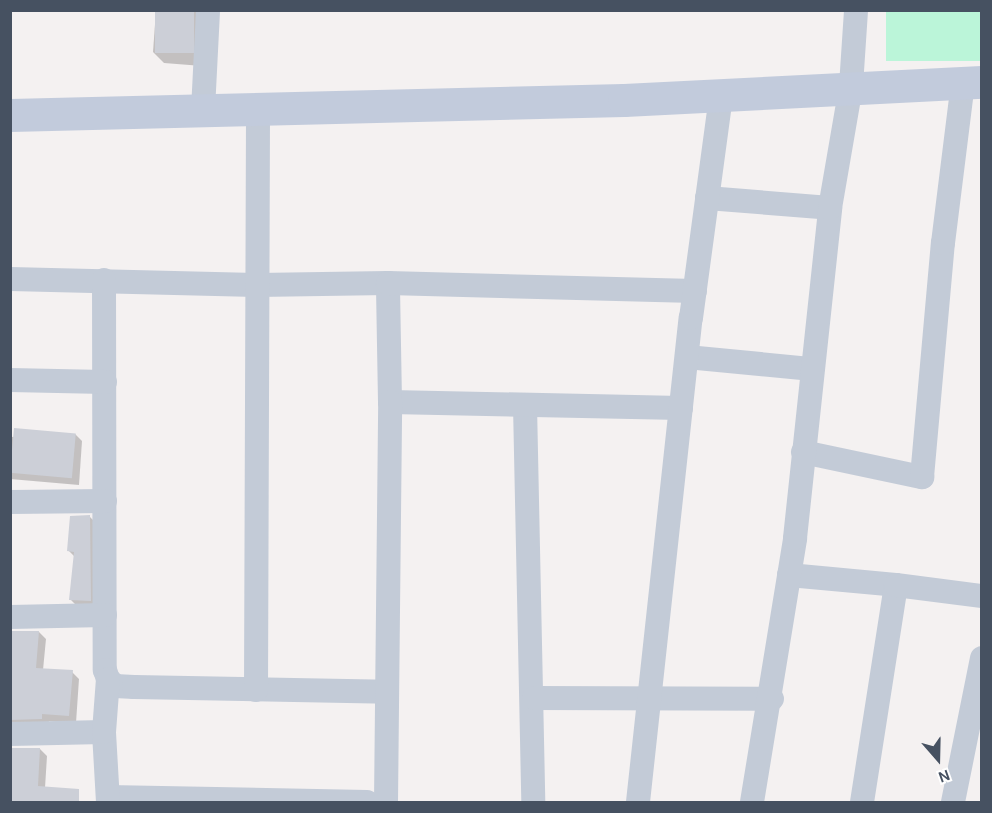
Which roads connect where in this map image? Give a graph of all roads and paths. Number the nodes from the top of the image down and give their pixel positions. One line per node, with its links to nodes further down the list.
1 (208, 10): 7 (street)
2 (856, 10): 4 (street)
3 (972, 82): 4 (street); 23 (street)
4 (851, 86): 5 (street); 10 (street)
5 (721, 95): 6 (street); 9 (street)
6 (258, 109): 7 (street); 14 (street)
7 (203, 110): 8 (street)
8 (10, 115)
9 (707, 198): 10 (street); 15 (street)
10 (830, 208): 17 (street)
11 (10, 279): 12 (street)
12 (104, 280): 14 (street); 19 (street)
13 (388, 284): 14 (street); 15 (street); 20 (street)
14 (257, 285): 34 (street)
15 (695, 291): 16 (street)
16 (687, 357): 17 (street); 22 (street)
17 (812, 369): 23 (street)
18 (10, 380): 19 (street)
19 (105, 382): 24 (street)
20 (390, 402): 21 (street); 35 (street)
21 (525, 405): 22 (street); 36 (street)
22 (681, 408): 38 (street)
23 (803, 452): 26 (street)
24 (105, 501): 25 (street); 29 (street)
25 (10, 502)
26 (789, 574): 27 (street); 37 (street)
27 (896, 585): 28 (street); 47 (street)
28 (981, 596)
29 (105, 615): 30 (street); 32 (street)
30 (10, 617)
31 (981, 658): 33 (street)
32 (108, 679): 34 (street); 39 (street)
33 (979, 688): 48 (street)
34 (256, 690): 35 (street)
35 (387, 692): 43 (street)
36 (534, 698): 38 (street); 44 (street)
37 (772, 699): 38 (street); 46 (street)
38 (650, 701): 45 (street)
39 (104, 732): 40 (street); 41 (street)
40 (10, 734)
41 (108, 800): 42 (street)
42 (367, 802)
43 (386, 802)
44 (533, 802)
45 (638, 802)
46 (752, 802)
47 (862, 802)
48 (953, 802)

